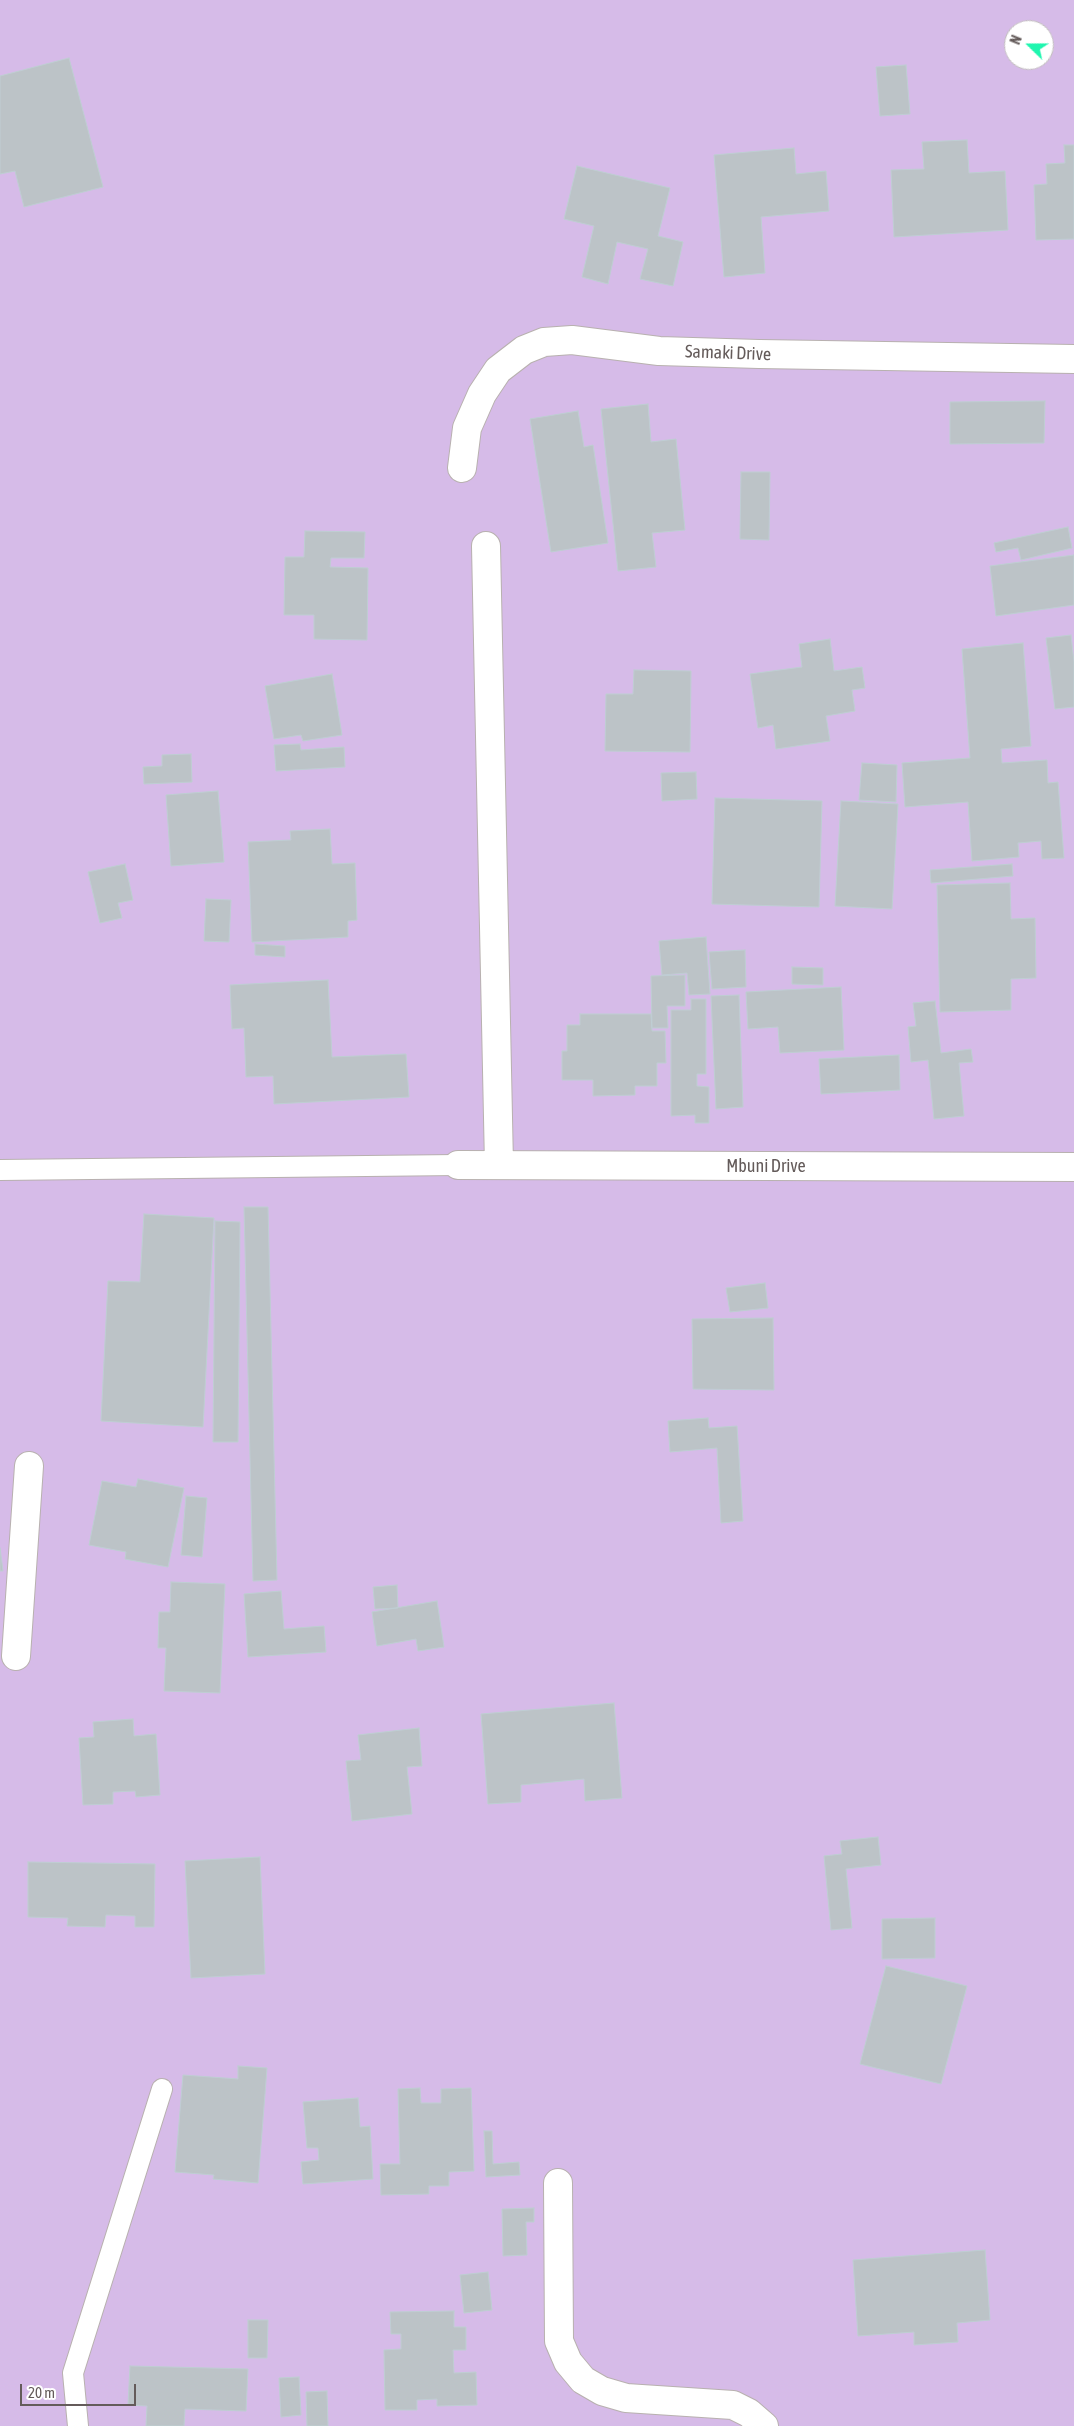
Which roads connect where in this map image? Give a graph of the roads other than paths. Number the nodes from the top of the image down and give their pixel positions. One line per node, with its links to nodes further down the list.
1 (1074, 359): 2 (street, Samaki Drive)
2 (462, 468)
3 (486, 546): 5 (street)
4 (458, 1165): 5 (street, Mbuni Drive); 7 (lane)
5 (499, 1165): 6 (street, Mbuni Drive)
6 (1074, 1168)
7 (0, 1170)
8 (29, 1466): 9 (street)
9 (16, 1656)
10 (162, 2089): 12 (lane)
11 (558, 2183): 13 (street)
12 (78, 2426)
13 (764, 2426)

